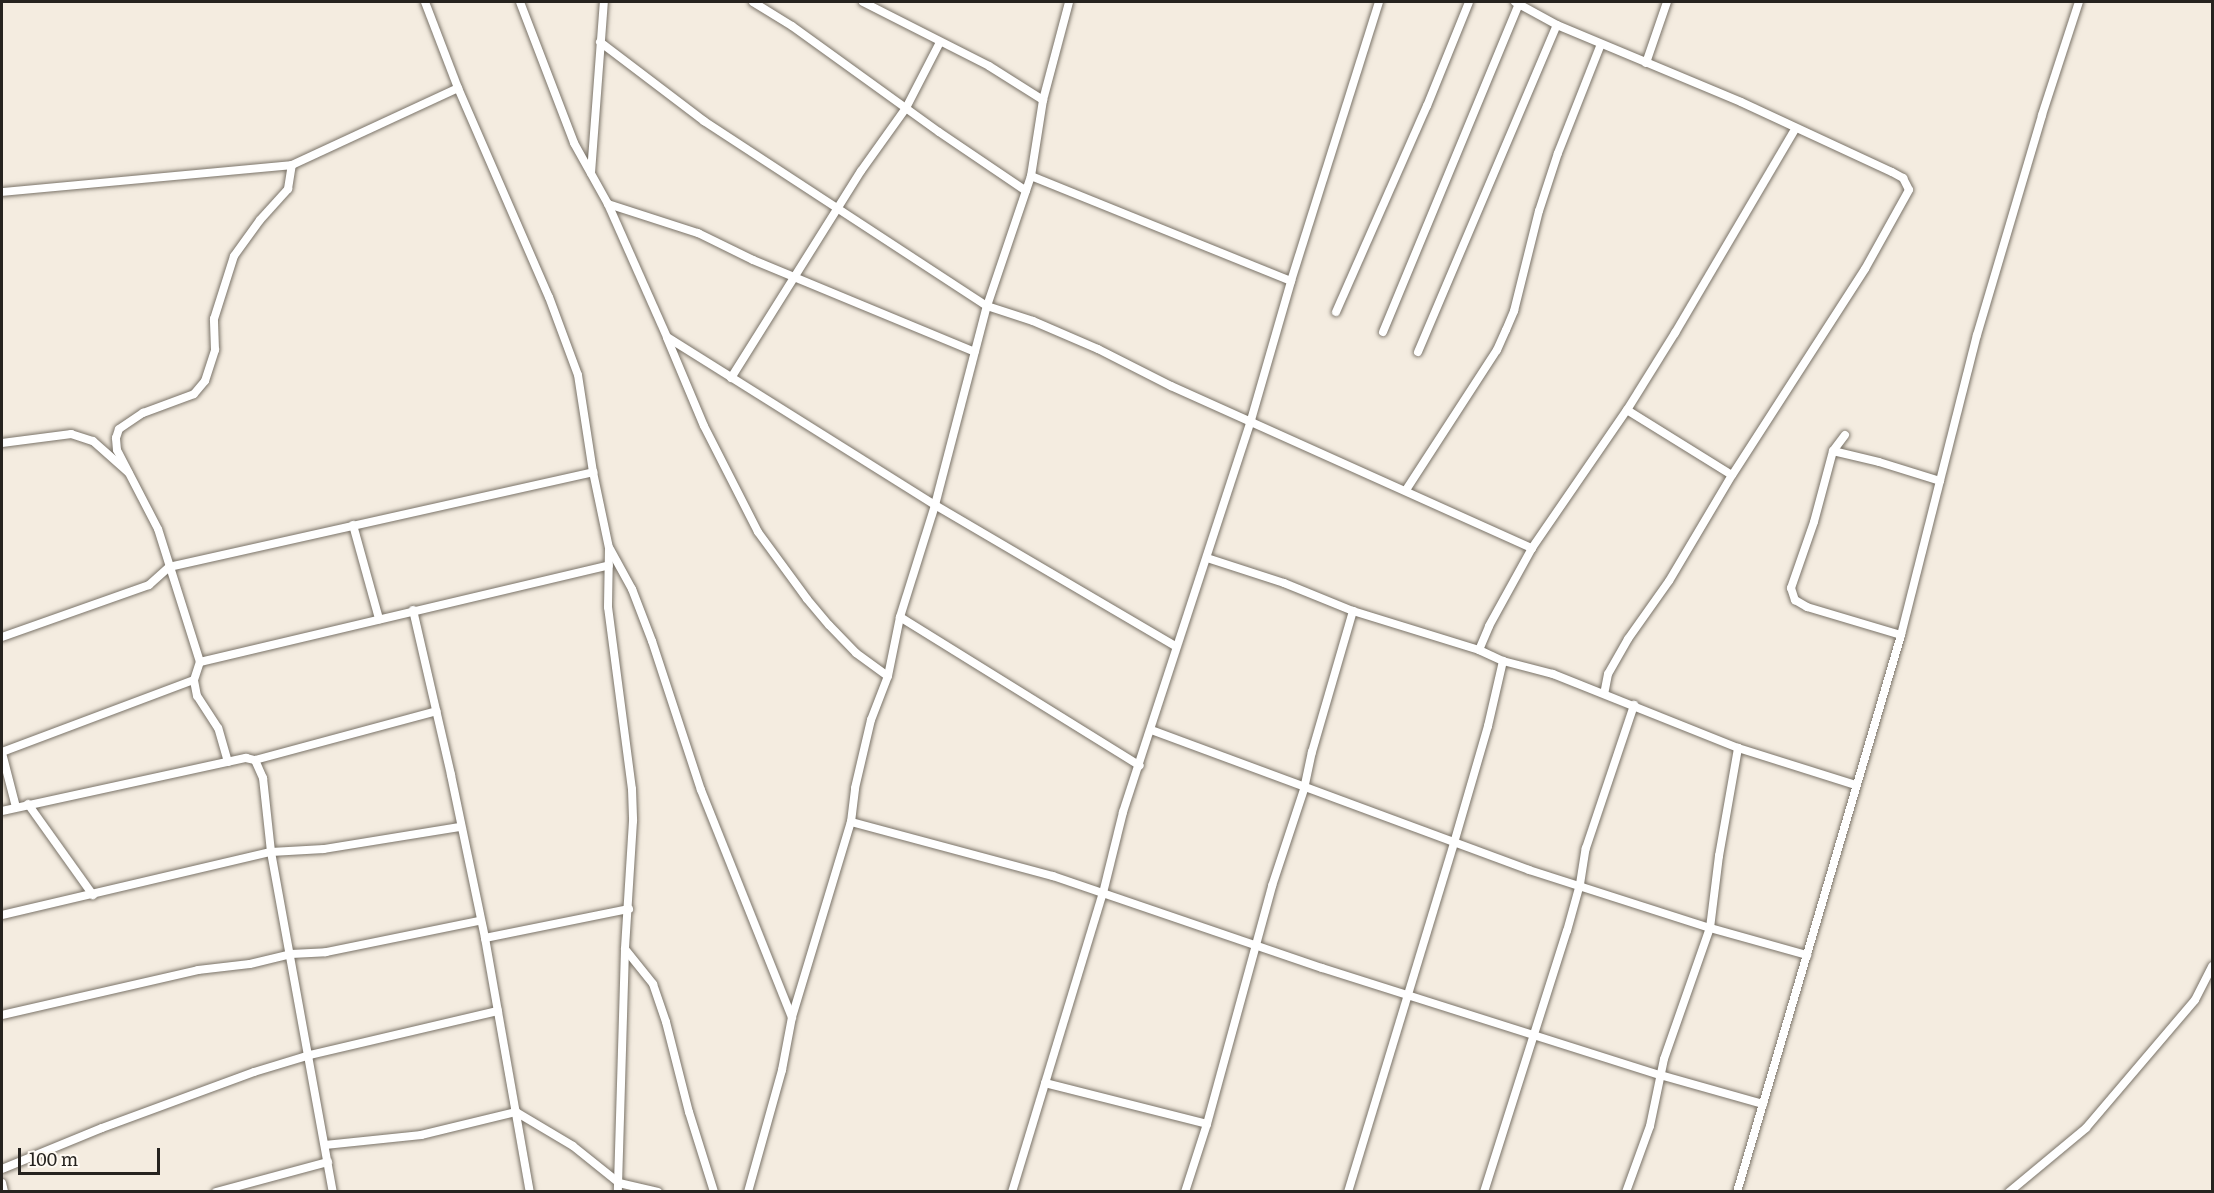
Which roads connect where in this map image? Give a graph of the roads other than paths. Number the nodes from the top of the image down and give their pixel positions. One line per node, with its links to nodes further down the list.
1 (425, 2): 17 (street)
2 (520, 2): 22 (street)
3 (604, 2): 13 (street)
4 (753, 2): 19 (street)
5 (863, 2): 14 (street)
6 (1069, 2): 18 (street)
7 (1379, 2): 29 (street)
8 (1469, 2): 31 (street)
9 (1517, 2): 12 (street); 32 (street)
10 (1667, 2): 16 (street)
11 (2079, 2): 45 (street)
12 (1557, 25): 15 (street); 35 (street)
13 (600, 42): 22 (street); 27 (street)
14 (940, 42): 18 (street); 19 (street)
15 (1601, 44): 16 (street); 46 (street)
16 (1646, 63): 20 (street)
17 (458, 88): 21 (street); 42 (street)
18 (1043, 100): 23 (street)
19 (906, 108): 24 (street); 27 (street)
20 (1796, 129): 37 (street); 43 (street)
21 (292, 165): 25 (street); 44 (street)
22 (591, 175): 26 (street)
23 (1031, 176): 24 (street); 29 (street)
24 (1026, 191): 30 (street)
25 (2, 192)
26 (608, 204): 28 (street); 33 (street)
27 (839, 210): 28 (street); 30 (street)
28 (794, 276): 34 (street); 36 (street)
29 (1291, 281): 38 (street)
30 (987, 306): 34 (street); 38 (street)
31 (1336, 312)
32 (1383, 332)
33 (667, 337): 36 (street); 64 (street)
34 (975, 352): 47 (street)
35 (1418, 352)
36 (731, 378): 47 (street)
37 (1627, 410): 43 (street); 50 (street)
38 (1251, 420): 46 (street); 51 (street)
39 (1845, 435): 41 (street)
40 (2, 443): 44 (street)
41 (1833, 451): 45 (street); 58 (street)
42 (593, 472): 48 (street); 49 (street)
43 (1732, 475): 66 (street)
44 (132, 476): 53 (street)
45 (1940, 482): 58 (street)
46 (1406, 490): 50 (street)
47 (935, 505): 56 (street); 60 (street)
48 (353, 525): 53 (street); 57 (street)
49 (609, 548): 52 (street); 100 (street)
50 (1532, 548): 61 (street)
51 (1207, 558): 55 (street); 60 (street)
52 (609, 565): 54 (street); 87 (street)
53 (170, 567): 59 (street); 63 (street)
54 (413, 610): 57 (street); 68 (street)
55 (1353, 611): 61 (street); 76 (street)
56 (900, 616): 64 (street); 74 (street)
57 (379, 619): 63 (street)
58 (1901, 635): 75 (street)
59 (2, 637)
60 (1175, 646): 69 (street)
61 (1479, 650): 62 (street)
62 (1503, 661): 66 (street); 82 (street)
63 (200, 662): 65 (street)
64 (888, 676): 80 (street)
65 (194, 680): 71 (street); 73 (street)
66 (1604, 694): 67 (street)
67 (1634, 705): 70 (street); 84 (street)
68 (436, 711): 72 (street); 81 (street)
69 (1151, 730): 74 (street); 76 (street)
70 (1738, 748): 75 (street); 90 (street)
71 (2, 753): 78 (street)
72 (255, 760): 73 (street); 83 (street)
73 (228, 762): 77 (street)
74 (1140, 766): 85 (street)
75 (1855, 785): 95 (street)
76 (1304, 789): 82 (street); 92 (street)
77 (28, 804): 78 (street); 86 (street)
78 (16, 807): 79 (street)
79 (2, 811)
80 (851, 822): 85 (street); 100 (street)
81 (460, 827): 83 (street); 89 (street)
82 (1454, 843): 84 (street); 97 (street)
83 (271, 852): 86 (street); 94 (street)
84 (1580, 884): 90 (street); 101 (street)
85 (1103, 893): 92 (street); 104 (street)
86 (93, 895): 88 (street)
87 (628, 909): 91 (street); 93 (street)
88 (2, 915)
89 (479, 921): 91 (street); 94 (street)
90 (1710, 928): 95 (street); 103 (street)
91 (485, 938): 98 (street)
92 (1256, 946): 97 (street); 107 (street)
93 (625, 949): 112 (street); 118 (street)
94 (291, 954): 99 (street); 102 (street)
95 (1807, 955): 105 (street)
96 (2212, 966): 126 (street)
97 (1407, 993): 101 (street); 122 (street)
98 (498, 1011): 102 (street); 106 (street)
99 (2, 1015)
100 (792, 1017): 119 (street)
101 (1533, 1033): 103 (street); 123 (street)
102 (310, 1055): 108 (street); 110 (street)
103 (1660, 1075): 105 (street); 124 (street)
104 (1046, 1083): 107 (street); 120 (street)
105 (1762, 1104): 125 (street)
106 (516, 1112): 108 (street); 112 (street); 116 (street)
107 (1207, 1124): 121 (street)
108 (325, 1145): 109 (street)
109 (328, 1162): 114 (street); 115 (street)
110 (2, 1169)
111 (2, 1183): 113 (street)
112 (618, 1187): 117 (street)
113 (4, 1191)
114 (216, 1191)
115 (333, 1191)
116 (530, 1191)
117 (658, 1191)
118 (714, 1191)
119 (748, 1191)
120 (1012, 1191)
121 (1185, 1191)
122 (1347, 1191)
123 (1484, 1191)
124 (1626, 1191)
125 (1737, 1191)
126 (2009, 1191)

